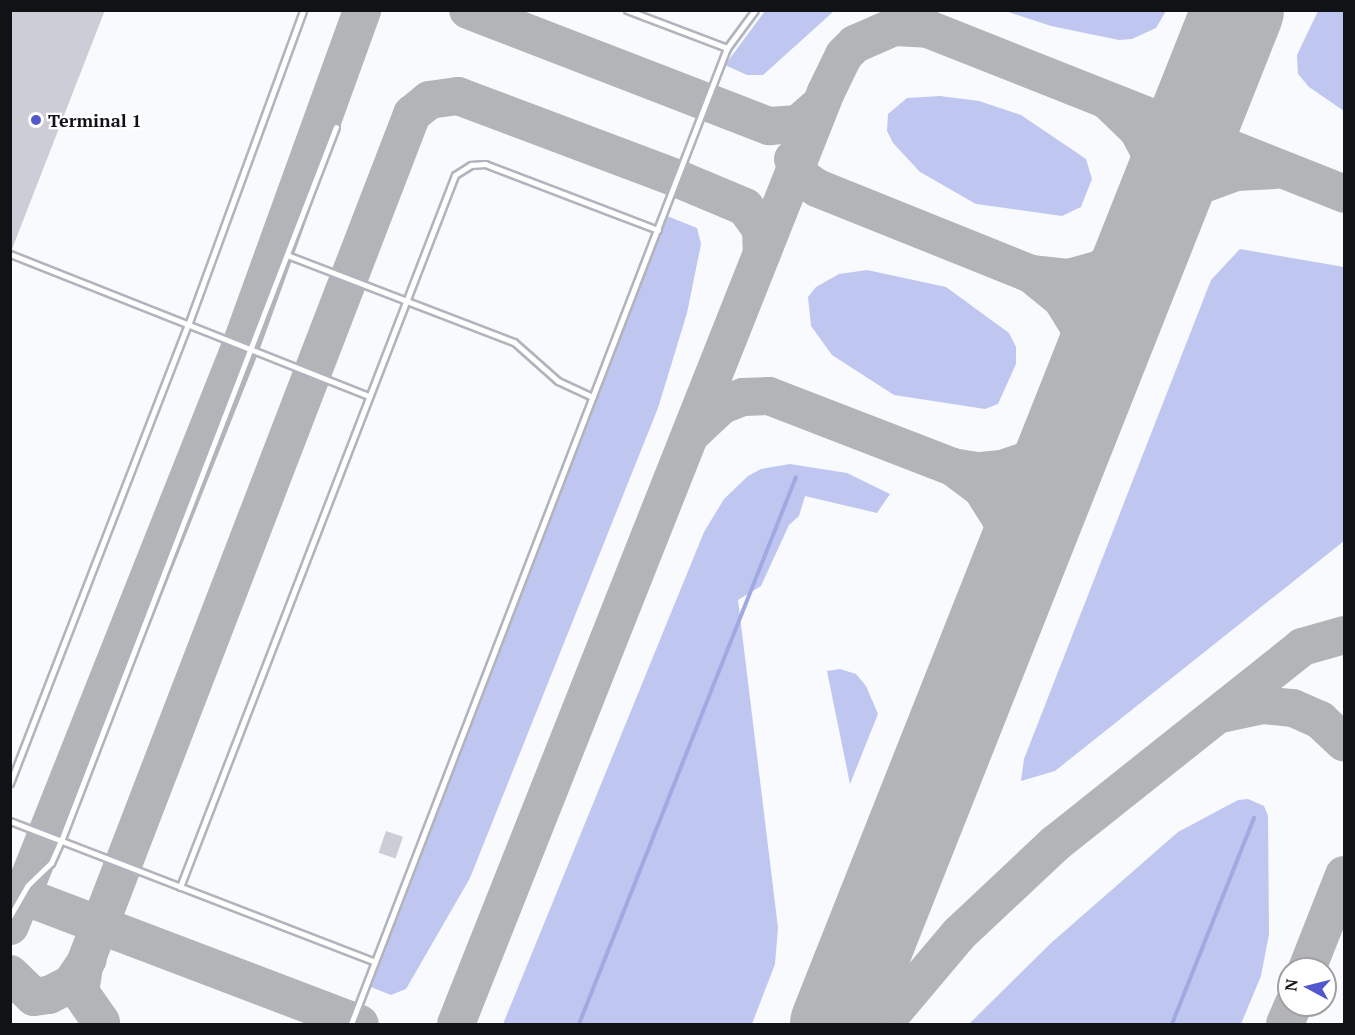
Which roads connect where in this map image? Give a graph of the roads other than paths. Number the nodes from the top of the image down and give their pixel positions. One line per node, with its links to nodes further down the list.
1 (303, 10): 10 (lane)
2 (627, 10): 4 (lane)
3 (755, 10): 4 (lane)
4 (727, 48): 6 (lane)
5 (336, 127): 8 (lane)
6 (658, 230): 9 (lane); 13 (lane)
7 (10, 254): 10 (lane)
8 (287, 255): 9 (lane); 11 (lane)
9 (404, 301): 12 (lane); 13 (lane)
10 (188, 325): 11 (lane); 14 (lane)
11 (250, 349): 12 (lane); 16 (lane)
12 (368, 396): 17 (lane)
13 (593, 396): 19 (lane)
14 (10, 783)
15 (10, 821): 16 (lane)
16 (61, 841): 17 (lane); 18 (lane)
17 (180, 887): 19 (lane)
18 (10, 916)
19 (375, 962): 20 (lane)
20 (351, 1024)

